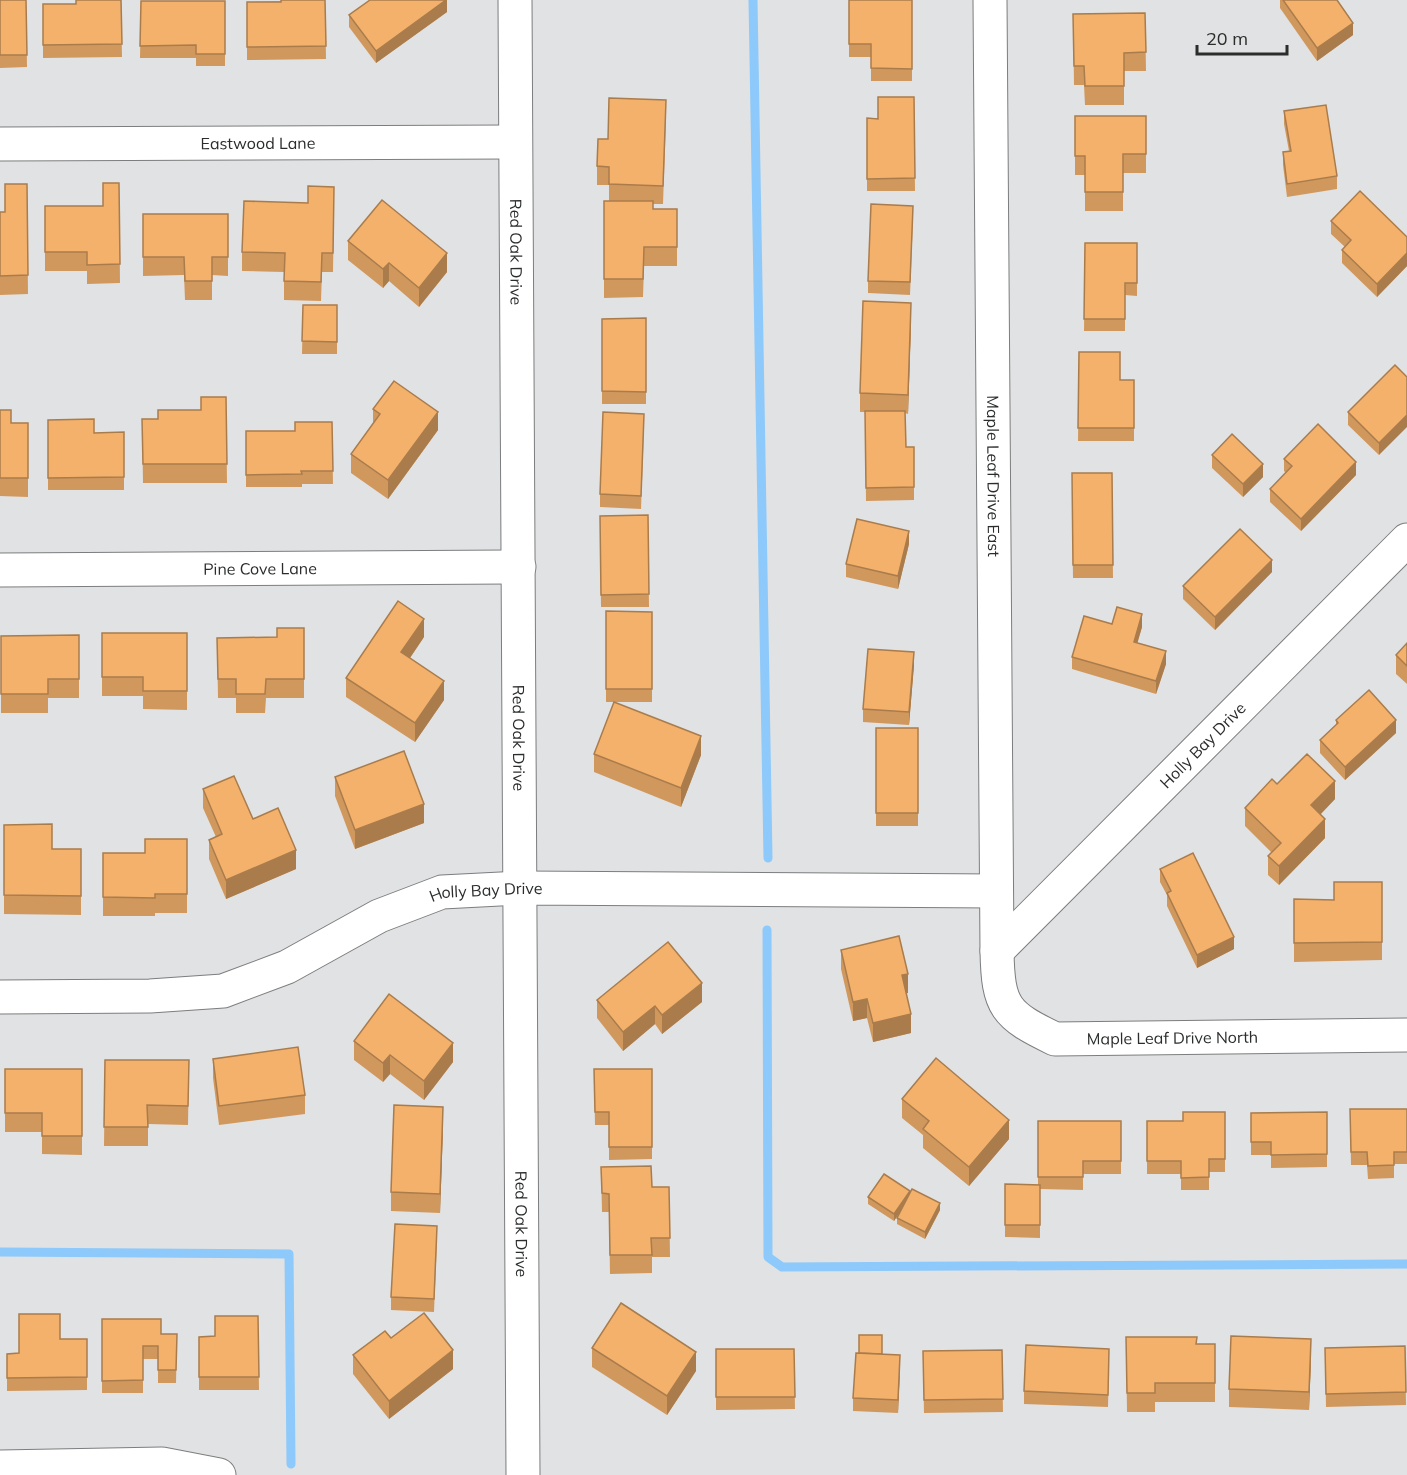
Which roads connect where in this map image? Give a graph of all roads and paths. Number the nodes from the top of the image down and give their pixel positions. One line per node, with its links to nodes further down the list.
1 (515, 0): 3 (street, Red Oak Drive)
2 (990, 0): 9 (street, Maple Leaf Drive East)
3 (515, 142): 4 (street, Eastwood Lane); 6 (street, Red Oak Drive)
4 (0, 144)
5 (1407, 540): 10 (street, Holly Bay Drive)
6 (519, 567): 7 (street, Pine Cove Lane); 8 (street, Red Oak Drive)
7 (0, 570)
8 (521, 888): 9 (street, Holly Bay Drive); 11 (street, Holly Bay Drive); 16 (street, Red Oak Drive)
9 (996, 891): 10 (street, Maple Leaf Drive East)
10 (997, 951): 12 (street, Maple Leaf Drive North)
11 (0, 997)
12 (1407, 1035)
13 (0, 1467): 14 (street)
14 (80, 1471): 15 (street)
15 (219, 1475)
16 (523, 1475)

